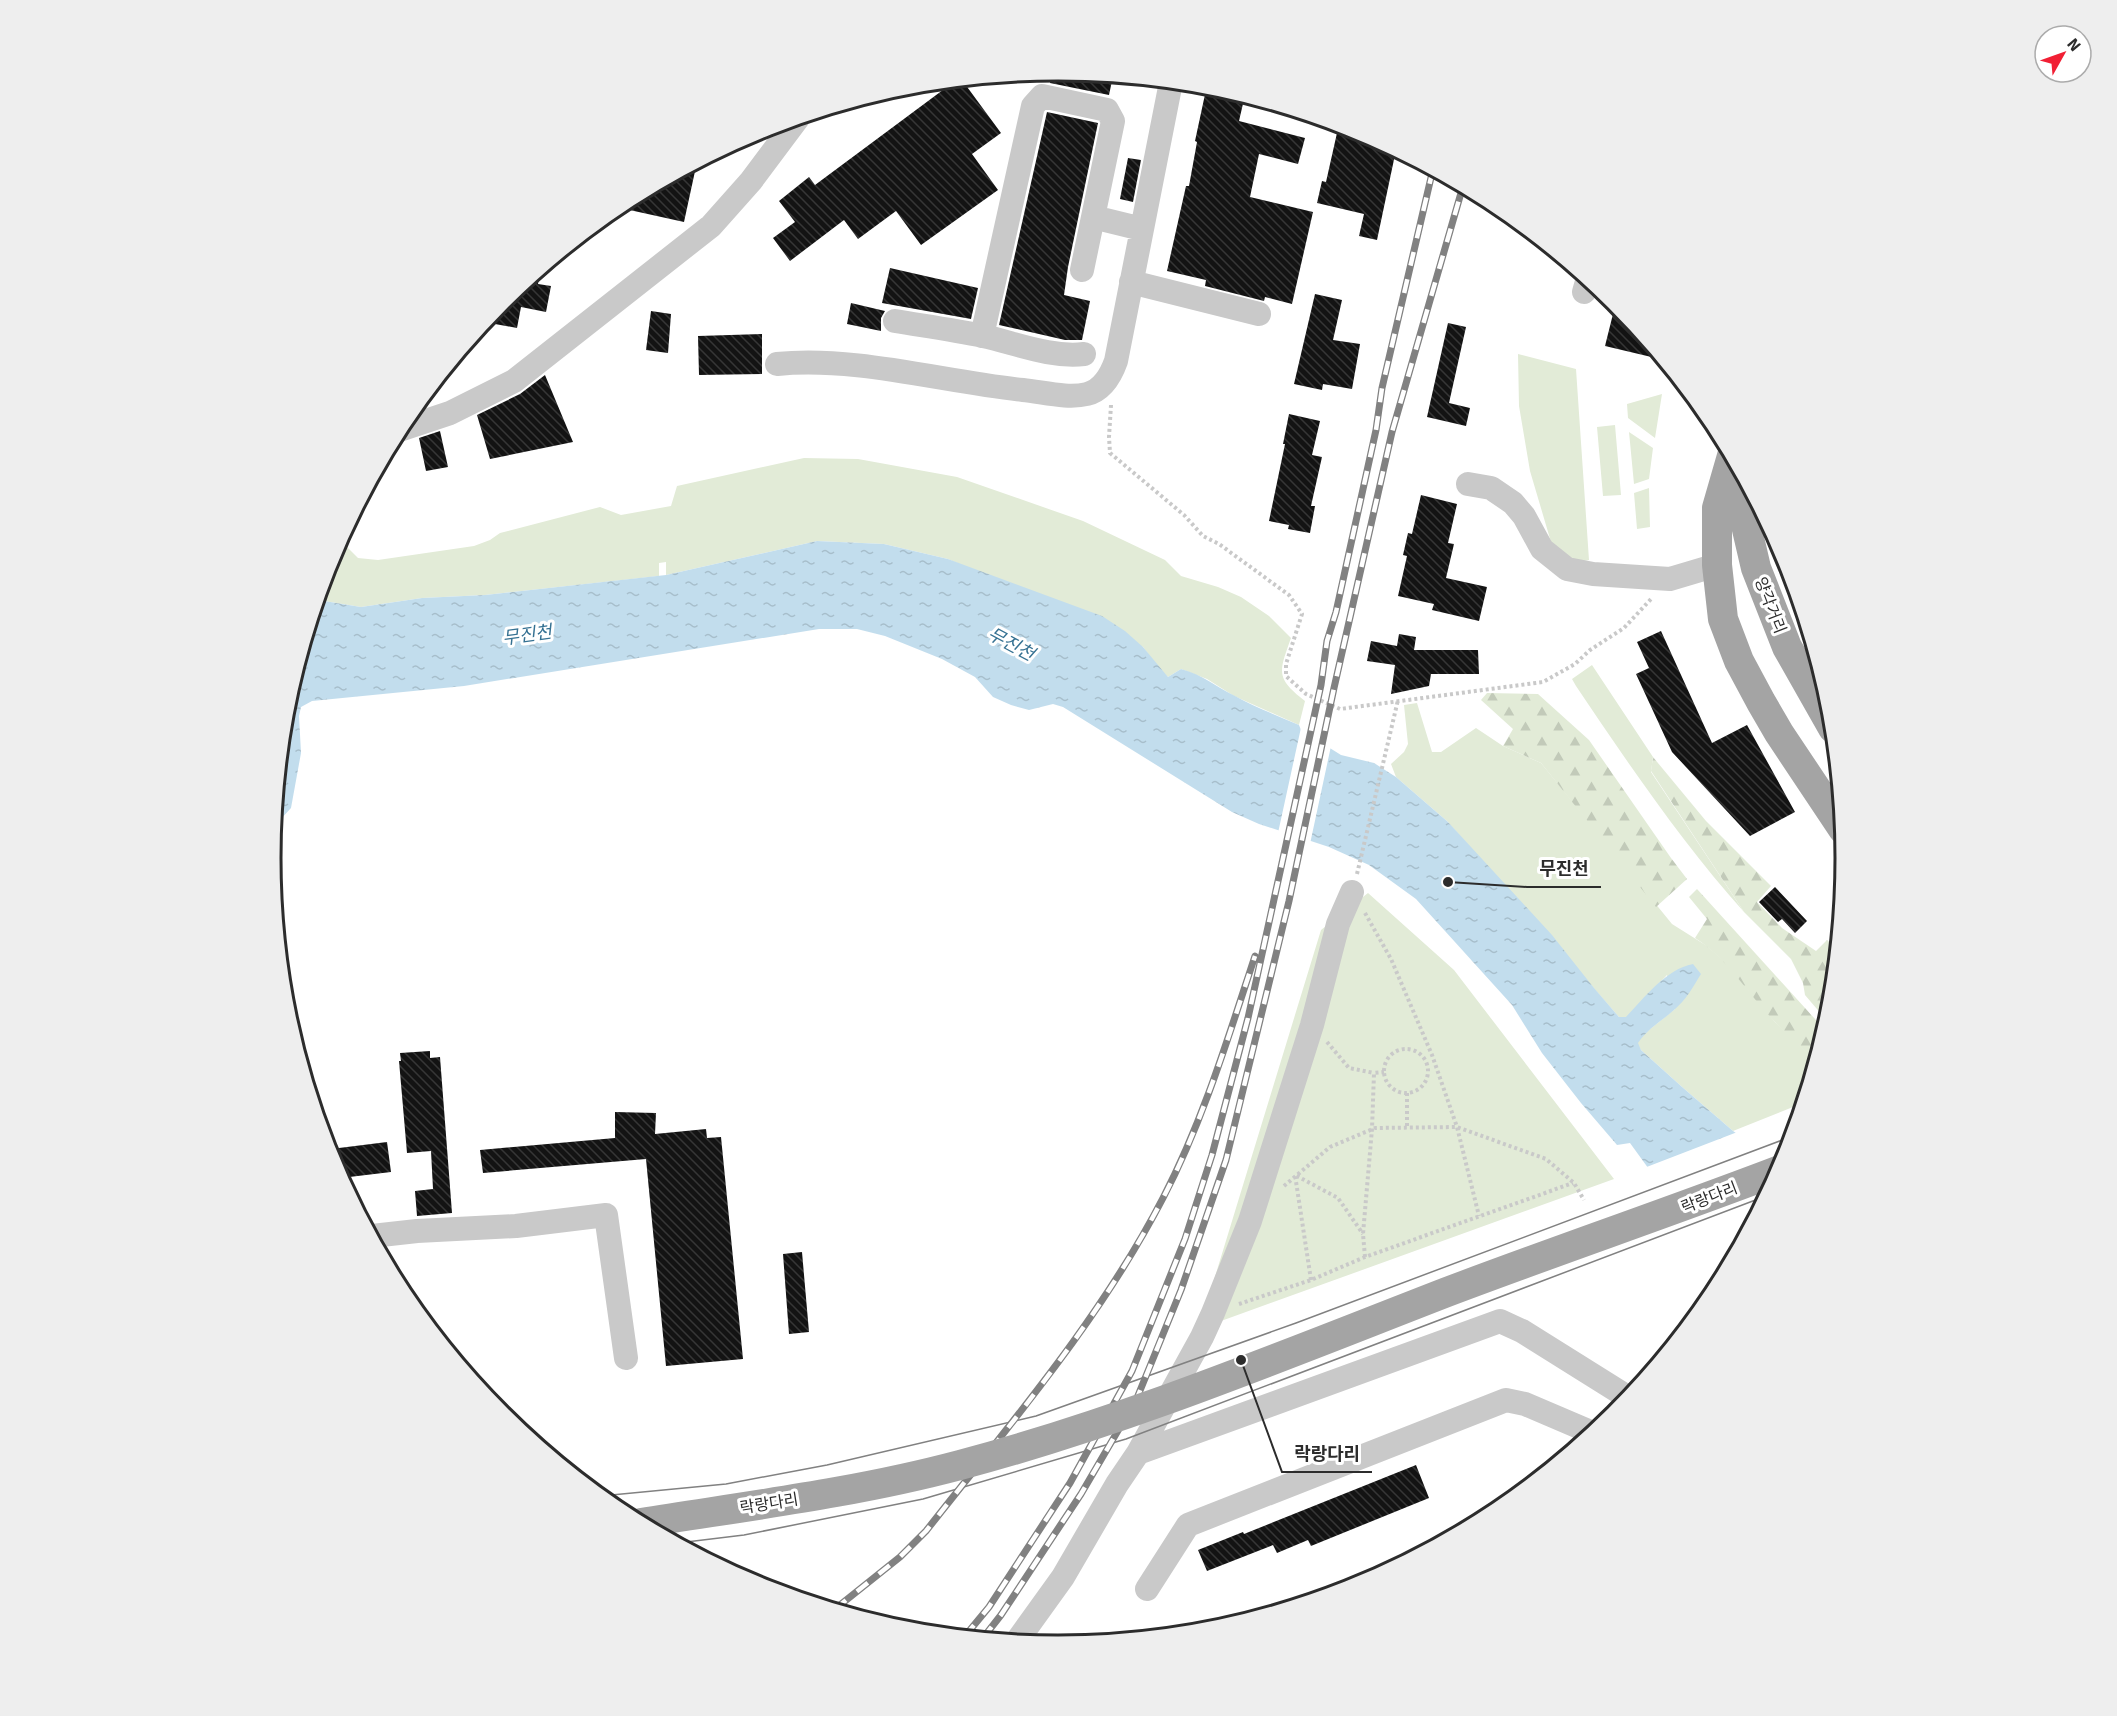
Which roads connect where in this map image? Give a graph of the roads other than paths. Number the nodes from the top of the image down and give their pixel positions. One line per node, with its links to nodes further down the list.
1 (1170, 90): 4 (street)
2 (790, 129): 12 (street)
3 (1093, 217): 4 (street); 5 (street); 9 (street)
4 (1142, 228): 6 (street)
5 (1082, 270)
6 (1131, 282): 7 (street); 11 (street)
7 (1259, 314)
8 (895, 321): 9 (street)
9 (982, 336): 10 (street)
10 (1084, 354)
11 (777, 364)
12 (412, 426)
13 (1729, 467): 17 (main road)
14 (1468, 484): 17 (street)
15 (1741, 489): 16 (main road, 양각거리)
16 (1758, 526): 18 (main road, 양각거리)
17 (1718, 572): 19 (main road)
18 (1821, 707)
19 (1834, 816)
20 (1351, 894): 26 (street)
21 (1767, 1175): 27 (main road, 락랑다리, bridge)
22 (380, 1235): 23 (street)
23 (626, 1358)
24 (1621, 1393): 26 (street)
25 (1584, 1429): 28 (street)
26 (1138, 1453): 29 (street)
27 (654, 1521)
28 (1147, 1589)
29 (1022, 1634)

